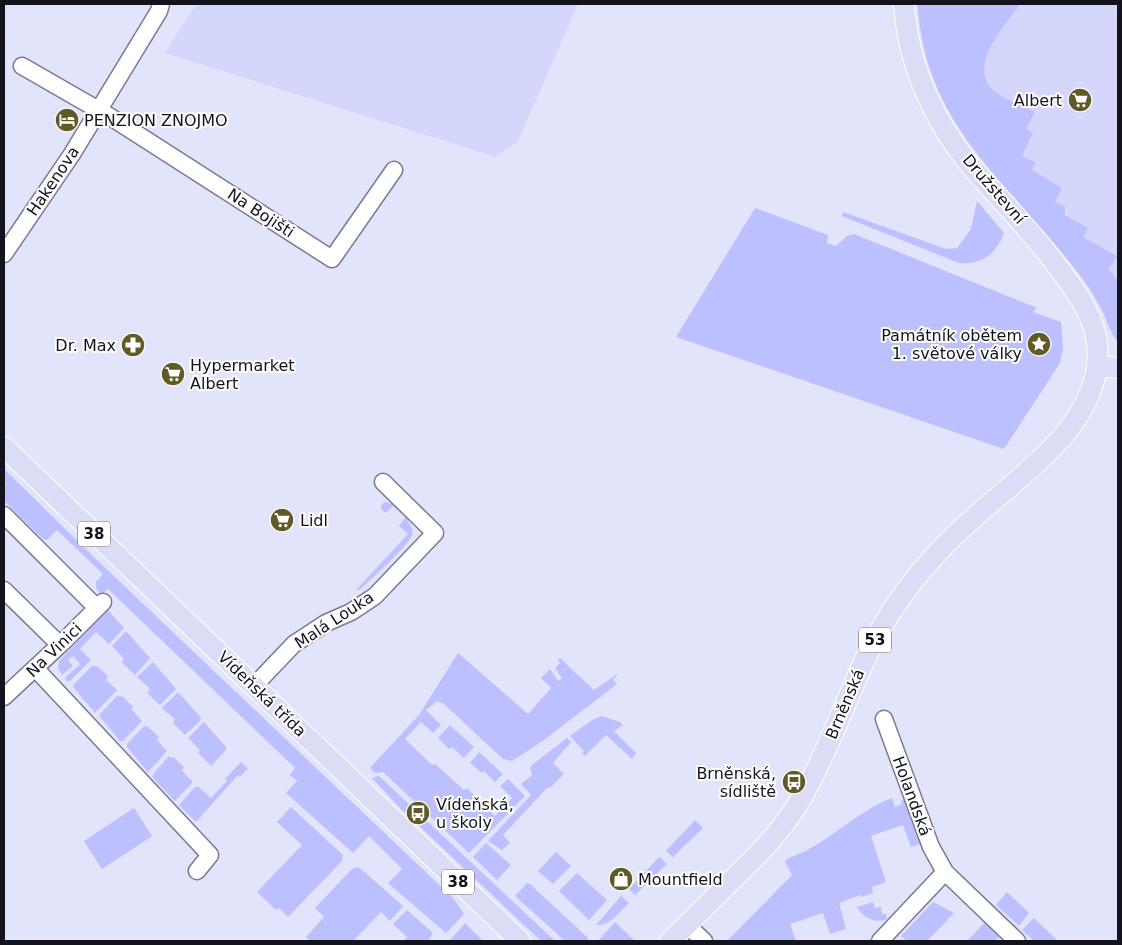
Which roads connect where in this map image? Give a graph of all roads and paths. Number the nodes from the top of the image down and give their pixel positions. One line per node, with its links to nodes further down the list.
1 (162, 4): 4 (street, Hakenova)
2 (904, 4): 7 (main road, Družstevní)
3 (22, 66): 4 (street)
4 (99, 110): 5 (street, Na Bojišti); 6 (street, Hakenova)
5 (394, 170)
6 (4, 254)
7 (1098, 366): 8 (main road); 20 (main road, Brněnská / 53)
8 (1118, 368)
9 (4, 447): 15 (main road, Vídeňská třída / 38)
10 (383, 482): 15 (street, Malá Louka)
11 (4, 515): 13 (street, Na Vinici)
12 (4, 590): 13 (street)
13 (60, 645): 14 (street, Na Vinici)
14 (35, 668): 16 (street, Na Vinici); 18 (street)
15 (254, 686): 21 (main road, Vídeňská třída / 38)
16 (4, 696)
17 (884, 719): 19 (street, Holandská)
18 (197, 871)
19 (945, 872): 23 (street); 24 (street, Holandská)
20 (675, 936): 22 (street)
21 (520, 941)
22 (704, 941)
23 (880, 941)
24 (1017, 941)

